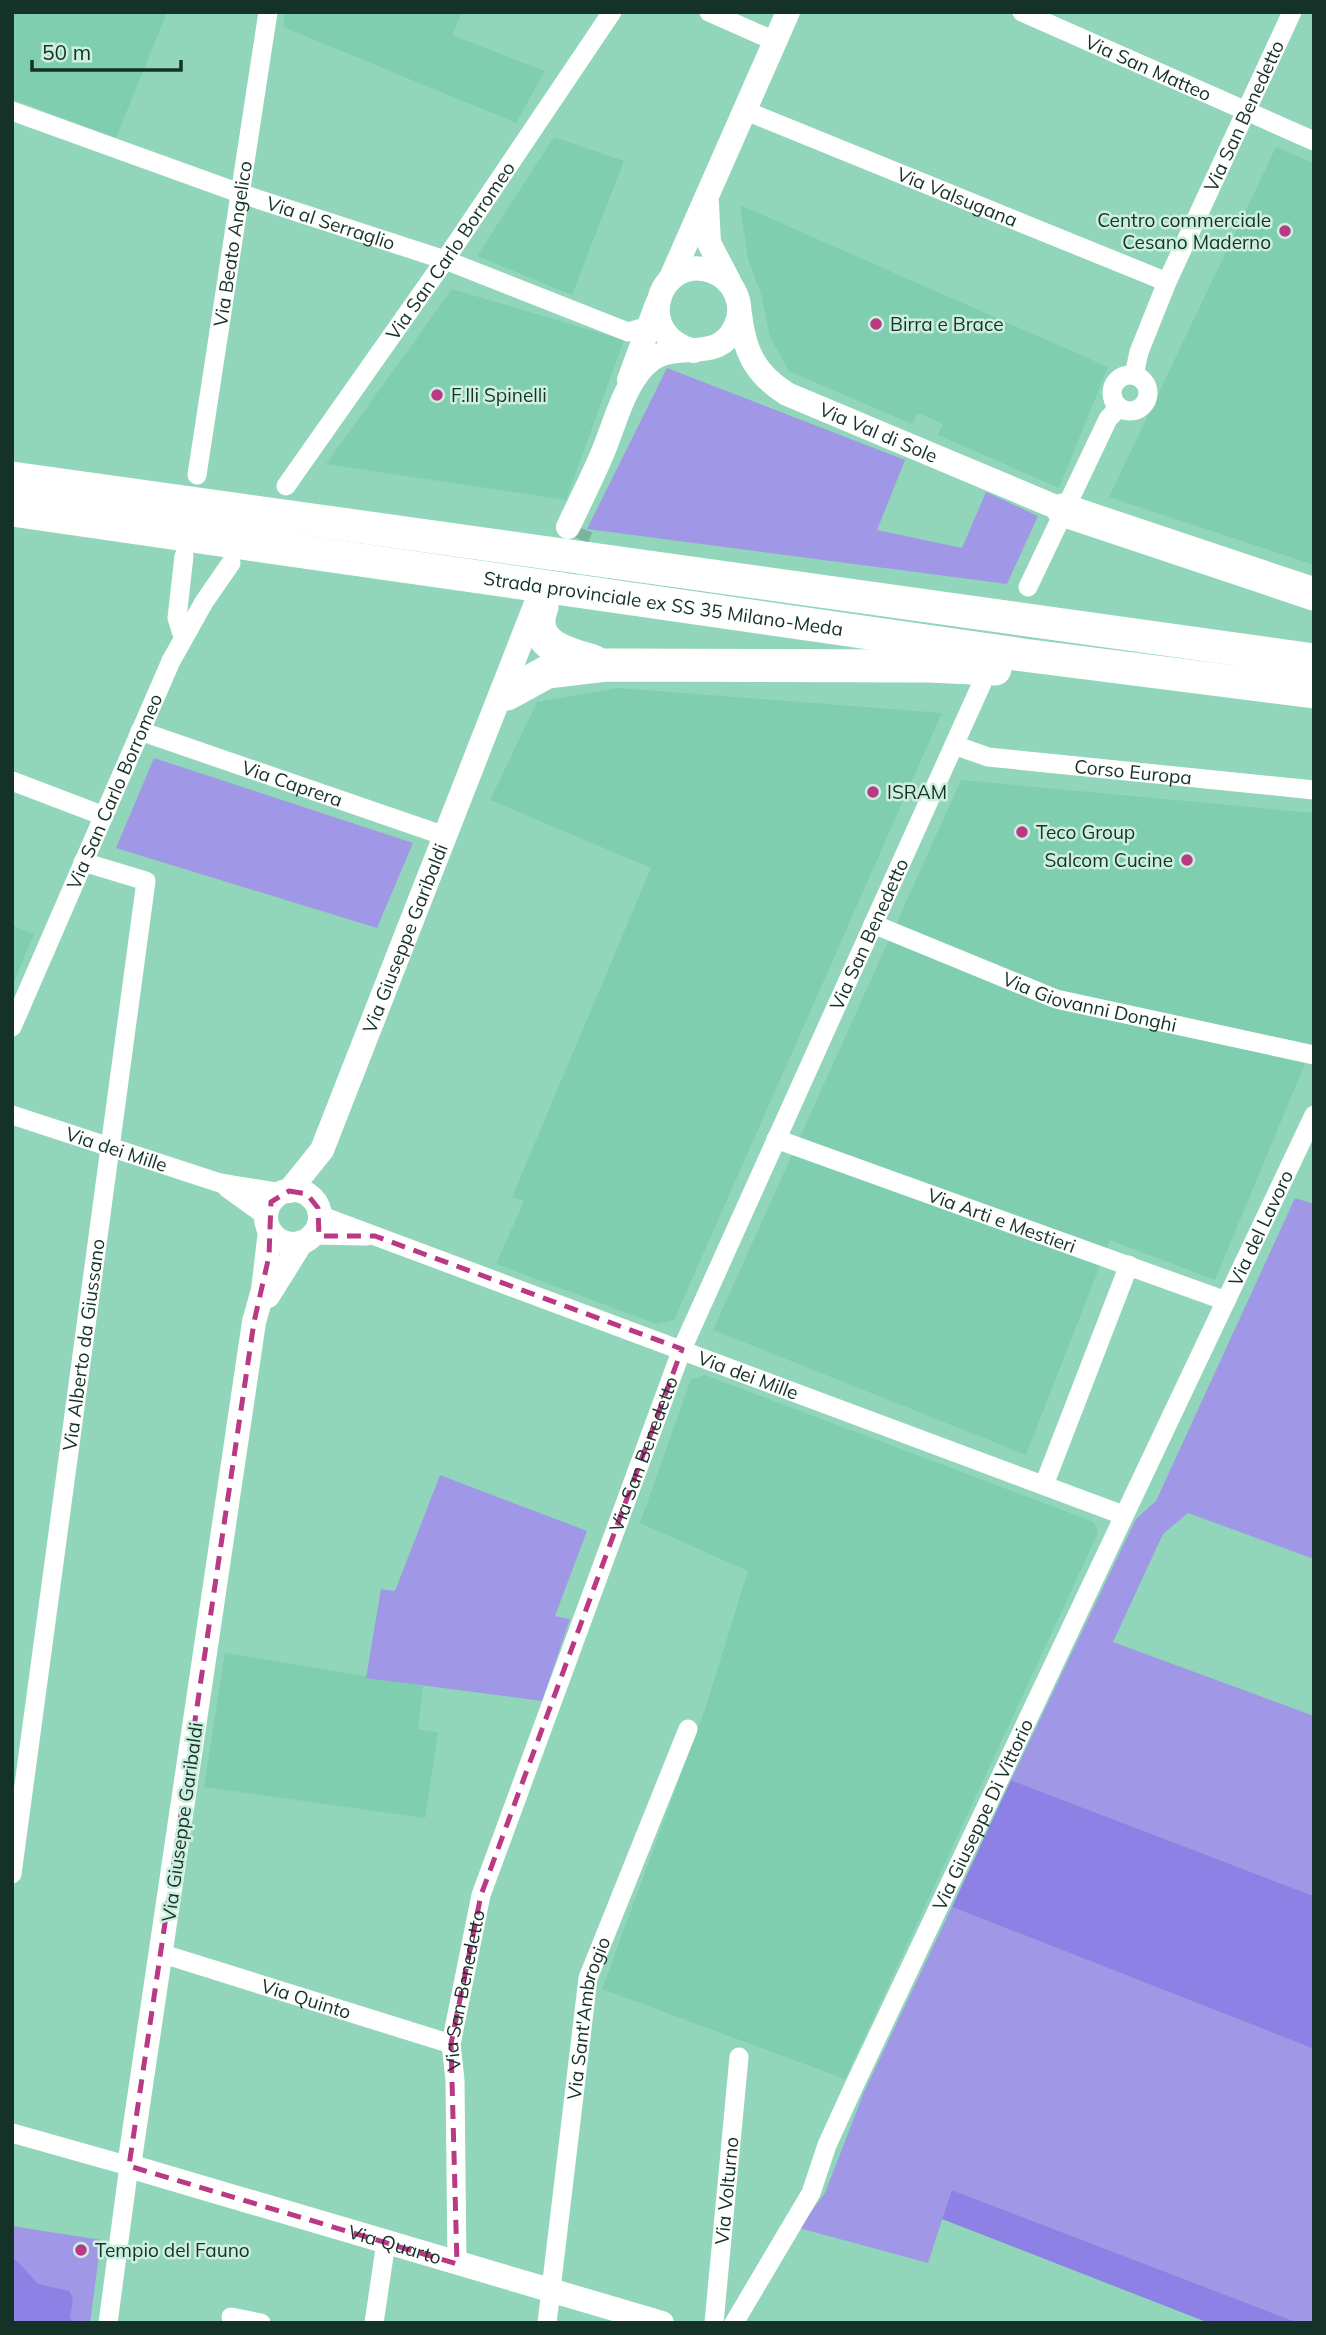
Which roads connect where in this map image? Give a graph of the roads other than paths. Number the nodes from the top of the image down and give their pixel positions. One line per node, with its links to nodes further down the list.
1 (268, 12): 13 (street, Via Beato Angelico)
2 (612, 12): 14 (street, Via San Carlo Borromeo)
3 (709, 12): 7 (street)
4 (788, 12): 7 (street)
5 (1022, 12): 10 (street, Via San Matteo)
6 (1292, 12): 10 (street, Via San Benedetto)
7 (778, 42): 9 (street)
8 (12, 111): 13 (street, Via al Serraglio)
9 (746, 111): 12 (street); 16 (street, Via Valsugana)
10 (1247, 113): 11 (street, Via San Matteo); 16 (street, Via San Benedetto)
11 (1314, 141)
12 (710, 193): 15 (street); 17 (street)
13 (242, 194): 14 (street, Via al Serraglio); 24 (street, Via Beato Angelico)
14 (445, 260): 19 (street, Via al Serraglio); 26 (street, Via San Carlo Borromeo)
15 (670, 280): 17 (street); 19 (street)
16 (1167, 282): 21 (street, Via San Benedetto)
17 (731, 285): 18 (street)
18 (740, 312): 20 (street); 28 (street, Via Val di Sole)
19 (652, 315): 20 (street); 22 (street)
20 (694, 351): 22 (street)
21 (1134, 375): 23 (street, Via San Benedetto); 23 (street)
22 (625, 401): 29 (street)
23 (1119, 407): 28 (street, Via San Benedetto)
24 (197, 474)
25 (12, 478): 30 (highway, Strada provinciale ex SS 35 Milano-Meda)
26 (286, 486)
27 (12, 510): 30 (highway, Strada provinciale ex SS 35 Milano-Meda)
28 (1063, 510): 32 (street, Via San Benedetto); 33 (highway)
29 (575, 527)
30 (172, 530): 34 (highway, Strada provinciale ex SS 35 Milano-Meda); 35 (street); 37 (highway, Strada provinciale ex SS 35 Milano-Meda)
31 (231, 563): 35 (street, Via San Carlo Borromeo)
32 (1028, 587)
33 (1314, 594)
34 (539, 607): 36 (highway, Strada provinciale ex SS 35 Milano-Meda); 38 (highway); 41 (street, Via Giuseppe Garibaldi); 42 (street, Via Giuseppe Garibaldi)
35 (183, 637): 43 (street, Via San Carlo Borromeo)
36 (934, 653): 38 (highway); 40 (highway, Strada provinciale ex SS 35 Milano-Meda)
37 (1314, 660)
38 (606, 665): 41 (highway)
39 (982, 683): 44 (street, Via San Benedetto)
40 (1314, 692)
41 (507, 694): 42 (street, Via Giuseppe Garibaldi)
42 (490, 728): 48 (street, Via Giuseppe Garibaldi)
43 (140, 731): 47 (street, Via San Carlo Borromeo); 48 (street, Via Caprera)
44 (954, 745): 46 (street, Corso Europa); 50 (street, Via San Benedetto)
45 (12, 781): 47 (street)
46 (1314, 790)
47 (104, 816): 49 (street, Via San Carlo Borromeo)
48 (445, 836): 57 (street, Via Giuseppe Garibaldi)
49 (83, 862): 51 (street, Via San Carlo Borromeo); 56 (street, Via Alberto da Giussano)
50 (873, 924): 52 (street, Via Giovanni Donghi); 55 (street, Via San Benedetto)
51 (12, 1027)
52 (1314, 1055)
53 (12, 1115): 56 (street, Via dei Mille)
54 (1314, 1115): 63 (street, Via del Lavoro)
55 (776, 1139): 62 (street, Via Arti e Mestieri); 65 (street, Via San Benedetto)
56 (111, 1148): 58 (street, Via dei Mille); 69 (street, Via Alberto da Giussano)
57 (322, 1150): 59 (street, Via Giuseppe Garibaldi); 61 (street, Via Giuseppe Garibaldi)
58 (220, 1183): 59 (street, Via dei Mille); 60 (street, Via dei Mille)
59 (286, 1192): 60 (street); 61 (street)
60 (268, 1224): 61 (street); 64 (street, Via Giuseppe Garibaldi)
61 (313, 1225): 64 (street, Via Giuseppe Garibaldi); 65 (street, Via dei Mille)
62 (1129, 1265): 63 (street, Via Arti e Mestieri); 66 (street)
63 (1226, 1301): 67 (street, Via Giuseppe Di Vittorio)
64 (254, 1322): 70 (street, Via Giuseppe Garibaldi)
65 (682, 1349): 66 (street, Via dei Mille); 71 (street, Via San Benedetto)
66 (1044, 1485): 67 (street, Via dei Mille)
67 (1123, 1515): 85 (street, Via Giuseppe Di Vittorio)
68 (688, 1729): 77 (street, Via Sant'Ambrogio)
69 (12, 1874)
70 (163, 1954): 71 (street, Via Quinto); 74 (street, Via Giuseppe Garibaldi)
71 (451, 2044): 76 (street, Via San Benedetto)
72 (739, 2057): 84 (street, Via Volturno)
73 (12, 2133): 74 (street)
74 (129, 2166): 76 (street, Via Quarto); 79 (street, Via Giuseppe Garibaldi)
75 (385, 2249): 81 (street, Via Quarto)
76 (457, 2264): 77 (street, Via Quarto)
77 (551, 2289): 82 (street, Via Sant'Ambrogio); 83 (street, Via Quarto)
78 (230, 2317): 80 (street)
79 (108, 2323)
80 (261, 2323)
81 (374, 2323)
82 (547, 2323)
83 (662, 2323)
84 (715, 2323)
85 (734, 2323)

